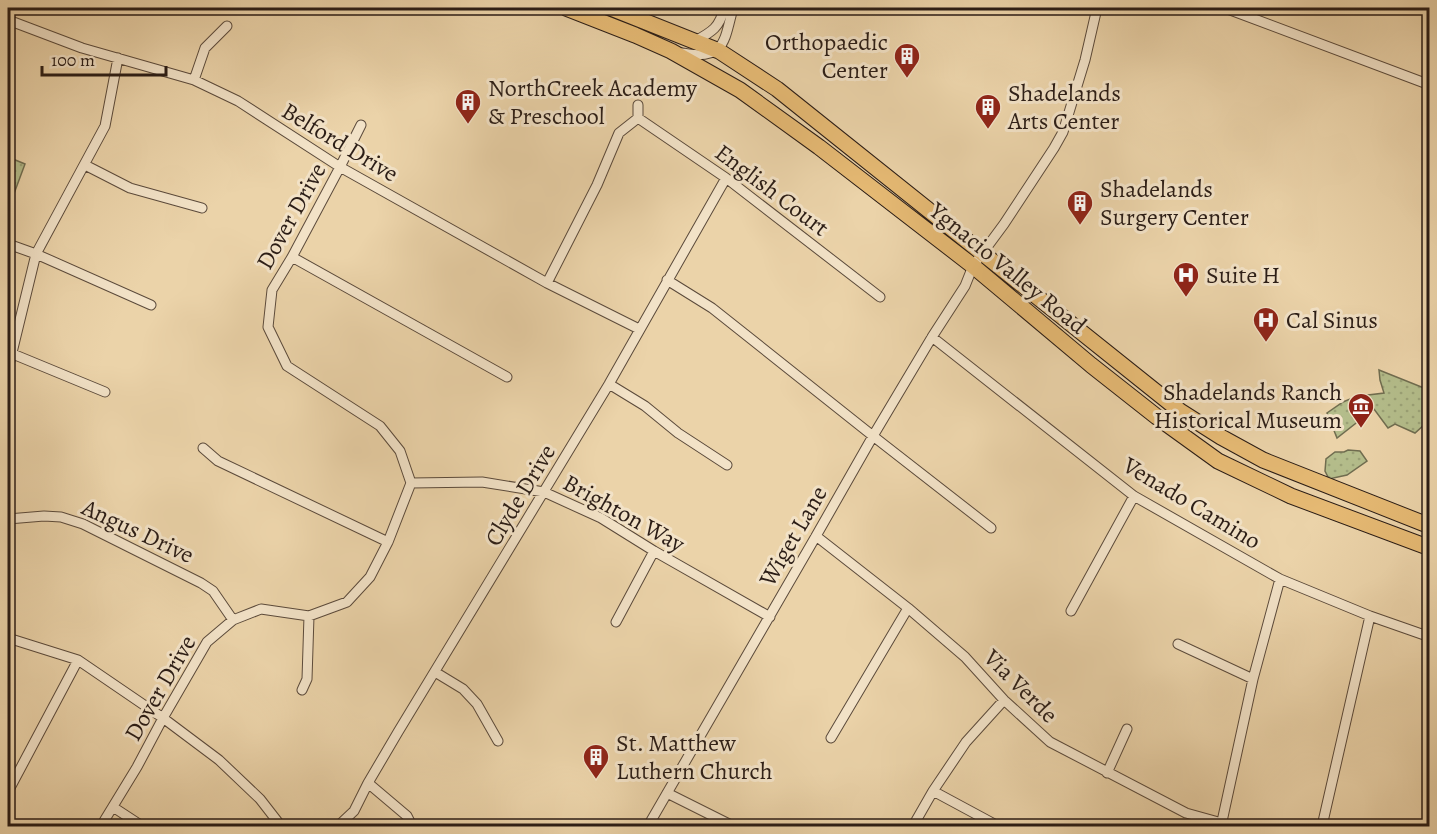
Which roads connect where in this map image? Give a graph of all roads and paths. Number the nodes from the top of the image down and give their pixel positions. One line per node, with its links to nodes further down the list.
1 (566, 8): 10 (highway, Ygnacio Valley Road)
2 (611, 8): 9 (highway, Ygnacio Valley Road)
3 (724, 8): 9 (street)
4 (733, 8): 11 (street)
5 (1097, 8): 23 (street, Wiget Lane)
6 (1225, 8): 14 (street)
7 (8, 20): 12 (street, Belford Drive)
8 (227, 26): 13 (street)
9 (695, 41): 11 (highway, Ygnacio Valley Road)
10 (671, 51): 11 (street); 26 (highway, Ygnacio Valley Road)
11 (718, 51): 23 (highway, Ygnacio Valley Road)
12 (118, 58): 13 (street, Belford Drive); 18 (street)
13 (194, 80): 19 (street, Belford Drive)
14 (1430, 85)
15 (638, 105): 16 (street)
16 (638, 118): 20 (street, English Court); 28 (street)
17 (361, 125): 19 (street, Dover Drive)
18 (85, 165): 21 (street); 24 (street)
19 (340, 167): 25 (street, Dover Drive); 28 (street, Belford Drive)
20 (726, 178): 27 (street, Clyde Drive); 29 (street, English Court)
21 (202, 208)
22 (8, 244): 24 (street)
23 (982, 252): 26 (street, Wiget Lane); 45 (highway, Ygnacio Valley Road)
24 (36, 254): 30 (street); 33 (street)
25 (292, 257): 35 (street); 41 (street, Dover Drive)
26 (973, 266): 32 (street, Wiget Lane); 49 (highway, Ygnacio Valley Road)
27 (667, 280): 31 (street, Clyde Drive); 38 (street)
28 (547, 283): 31 (street, Belford Drive)
29 (880, 297)
30 (151, 305)
31 (639, 329): 36 (street, Clyde Drive)
32 (932, 337): 38 (street, Wiget Lane); 43 (street, Venado Camino)
33 (9, 352): 34 (street); 37 (street)
34 (8, 369)
35 (507, 376)
36 (609, 384): 40 (street); 42 (street, Clyde Drive)
37 (105, 392)
38 (873, 436): 46 (street); 47 (street, Wiget Lane)
39 (203, 448): 48 (street)
40 (727, 465)
41 (411, 483): 42 (street, Brighton Way); 48 (street, Dover Drive)
42 (544, 492): 50 (street, Brighton Way); 63 (street, Clyde Drive)
43 (1134, 496): 51 (street, Venado Camino); 53 (street)
44 (8, 519): 57 (street, Angus Drive)
45 (1430, 526)
46 (991, 528)
47 (816, 536): 52 (street, Via Verde); 56 (street, Wiget Lane)
48 (388, 542): 54 (street, Dover Drive)
49 (1430, 548)
50 (654, 551): 56 (street, Brighton Way); 58 (street)
51 (1280, 579): 55 (street, Venado Camino); 64 (street)
52 (908, 608): 66 (street, Via Verde); 69 (street)
53 (1071, 611)
54 (309, 616): 57 (street, Dover Drive); 65 (street)
55 (1370, 616): 59 (street, Venado Camino); 89 (street)
56 (770, 617): 75 (street, Wiget Lane)
57 (233, 620): 67 (street, Dover Drive)
58 (616, 622)
59 (1430, 637)
60 (8, 638): 62 (street)
61 (1178, 644): 64 (street)
62 (78, 660): 67 (street); 73 (street)
63 (435, 672): 70 (street); 72 (street, Clyde Drive)
64 (1253, 679): 79 (street)
65 (302, 690)
66 (1004, 700): 71 (street, Via Verde); 74 (street)
67 (164, 718): 76 (street, Dover Drive); 82 (street)
68 (1127, 729): 71 (street)
69 (831, 738)
70 (498, 741)
71 (1107, 773): 79 (street, Via Verde)
72 (368, 783): 83 (street, Clyde Drive); 84 (street)
73 (10, 788)
74 (933, 791): 87 (street); 88 (street)
75 (667, 793): 85 (street, Wiget Lane); 86 (street)
76 (113, 807): 80 (street, Dover Drive); 81 (street)
77 (1430, 810): 78 (street)
78 (1427, 824)
79 (1221, 825)
80 (101, 826)
81 (142, 826)
82 (281, 826)
83 (338, 826)
84 (412, 826)
85 (648, 826)
86 (733, 826)
87 (913, 826)
88 (998, 826)
89 (1322, 826)

